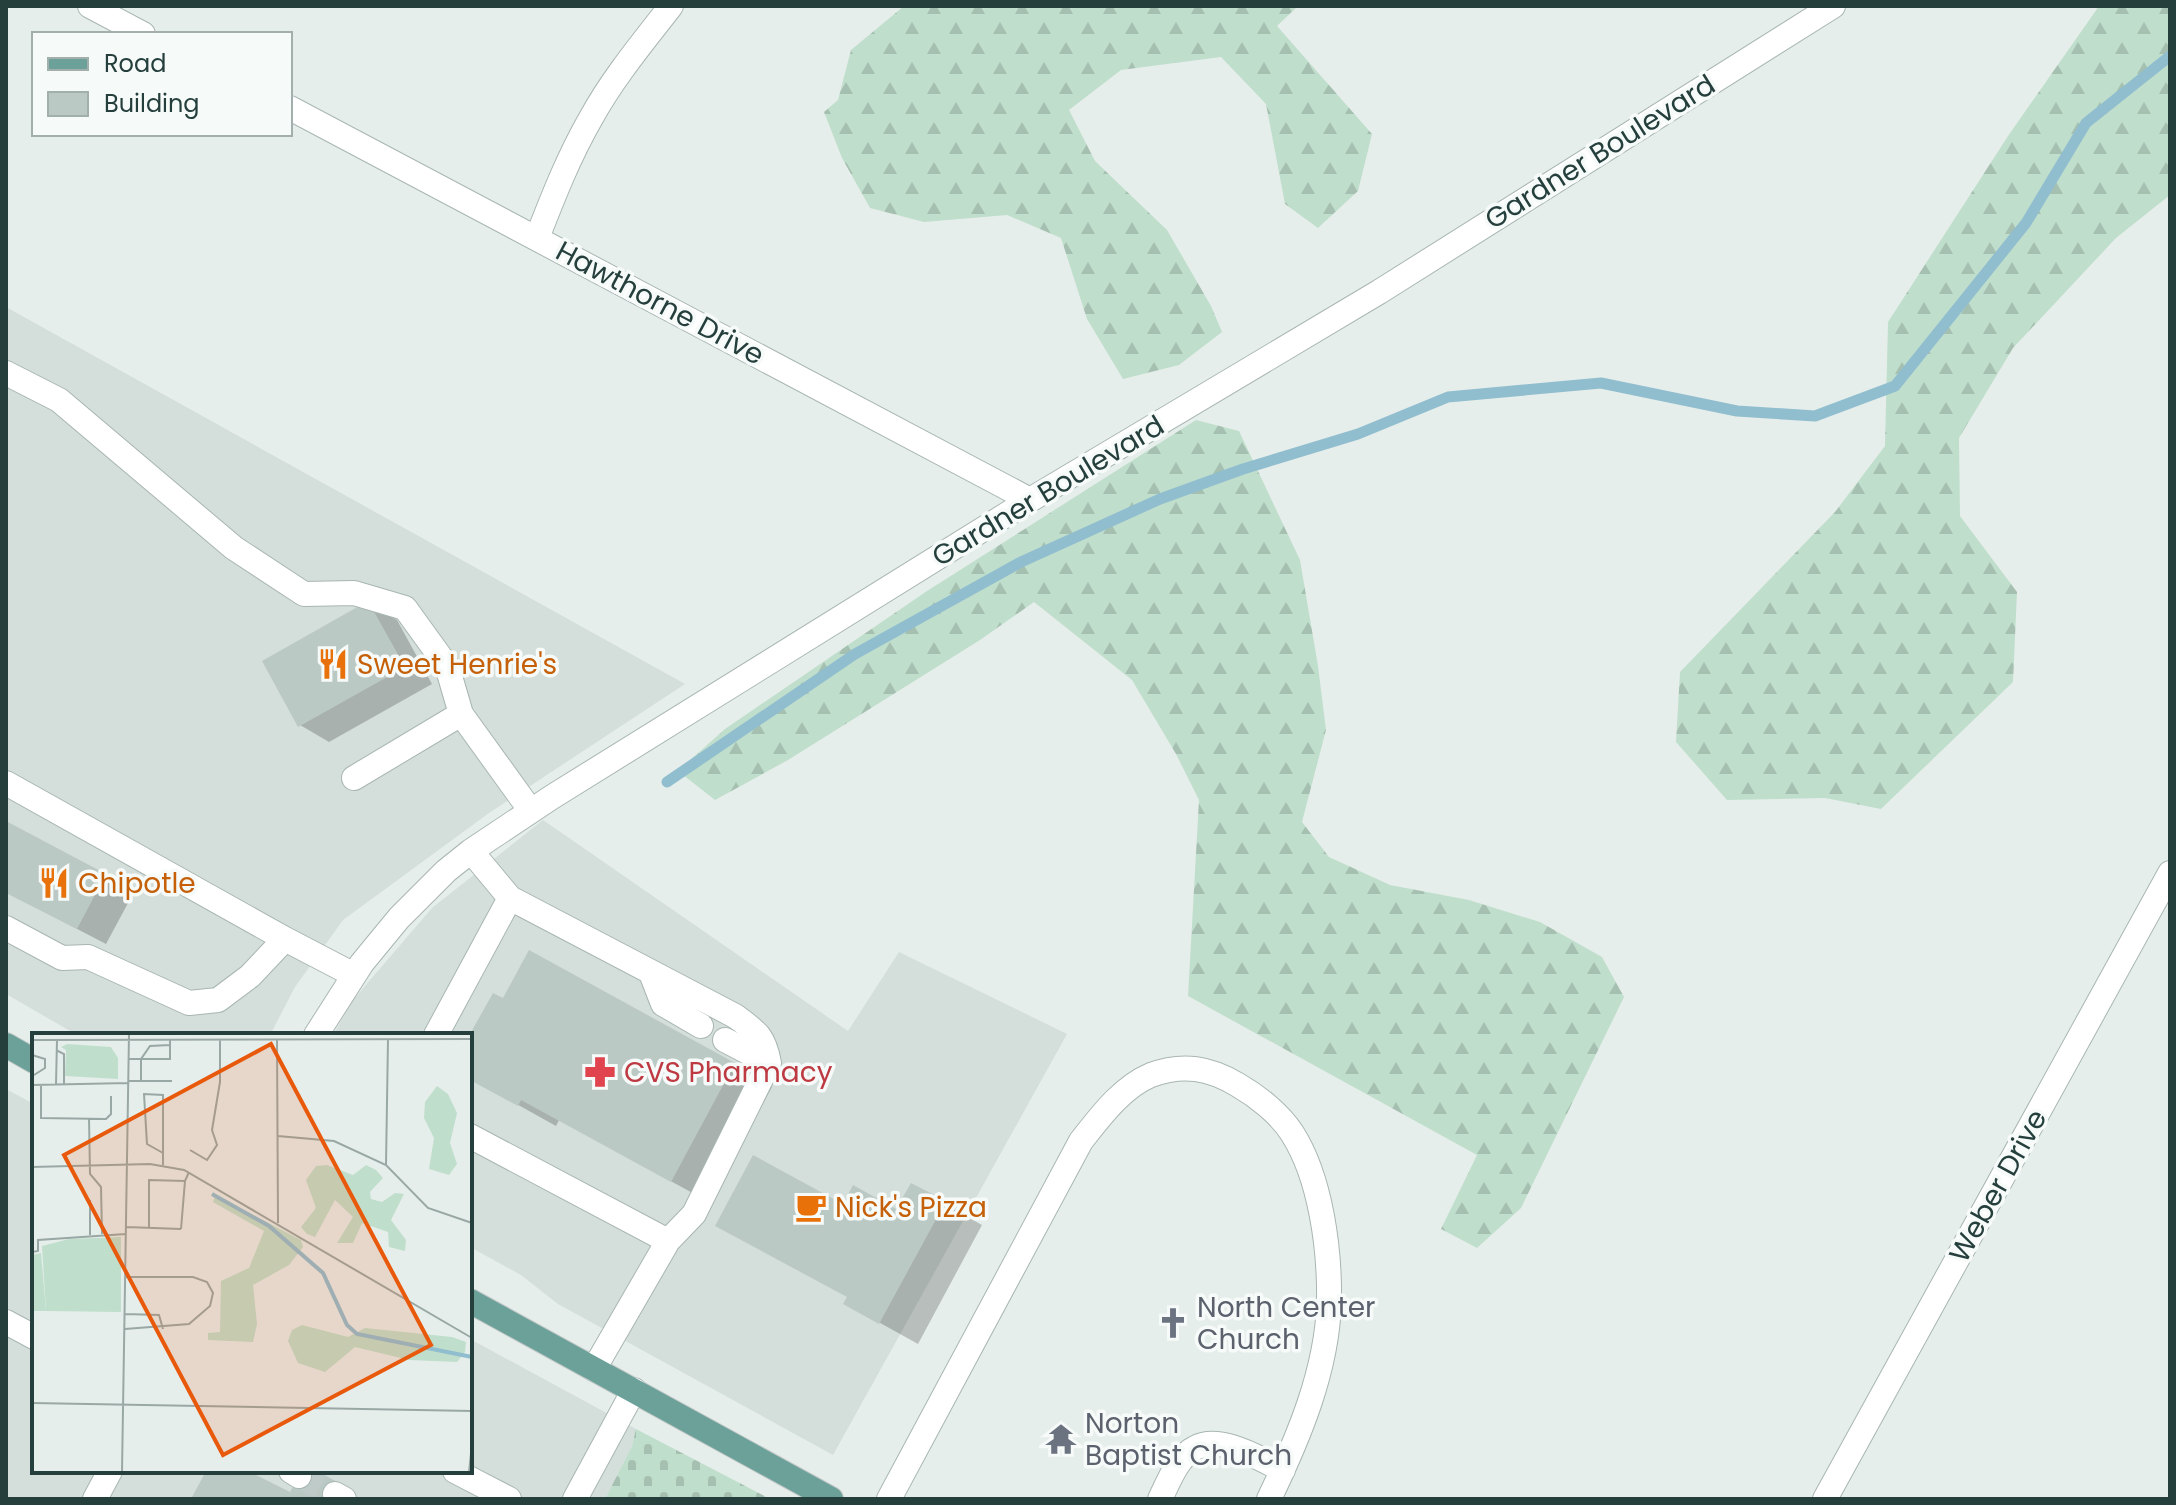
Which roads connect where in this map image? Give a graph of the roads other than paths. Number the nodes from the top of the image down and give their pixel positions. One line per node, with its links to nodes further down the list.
1 (90, 6): 4 (street)
2 (671, 6): 6 (street)
3 (1833, 6): 8 (street, Gardner Boulevard)
4 (139, 32)
5 (292, 109): 6 (street, Hawthorne Drive)
6 (537, 238): 8 (street, Hawthorne Drive)
7 (6, 373): 9 (street)
8 (1030, 500): 12 (street, Gardner Boulevard)
9 (461, 714): 10 (street); 12 (street)
10 (354, 778)
11 (6, 783): 17 (street)
12 (531, 811): 13 (street, Gardner Boulevard)
13 (471, 851): 15 (street); 19 (street, Gardner Boulevard)
14 (2170, 873): 44 (street, Weber Drive)
15 (510, 898): 18 (street); 22 (street)
16 (6, 928): 17 (street)
17 (285, 939): 19 (street)
18 (651, 973): 20 (street); 26 (street)
19 (354, 975): 21 (street, Gardner Boulevard)
20 (701, 1026)
21 (317, 1033)
22 (437, 1033)
23 (725, 1040): 26 (street)
24 (6, 1045): 25 (main road)
25 (32, 1060)
26 (769, 1063): 28 (street)
27 (472, 1137): 28 (street)
28 (668, 1241): 32 (street)
29 (472, 1302): 32 (main road)
30 (6, 1322): 31 (street)
31 (32, 1334)
32 (594, 1369): 33 (main road)
33 (634, 1390): 39 (street); 40 (main road)
34 (1283, 1470): 41 (street); 42 (street); 43 (street)
35 (109, 1473): 37 (street)
36 (459, 1473): 38 (street)
37 (95, 1499)
38 (509, 1499)
39 (575, 1499)
40 (831, 1499)
41 (889, 1499)
42 (1160, 1499)
43 (1269, 1499)
44 (1825, 1499)

